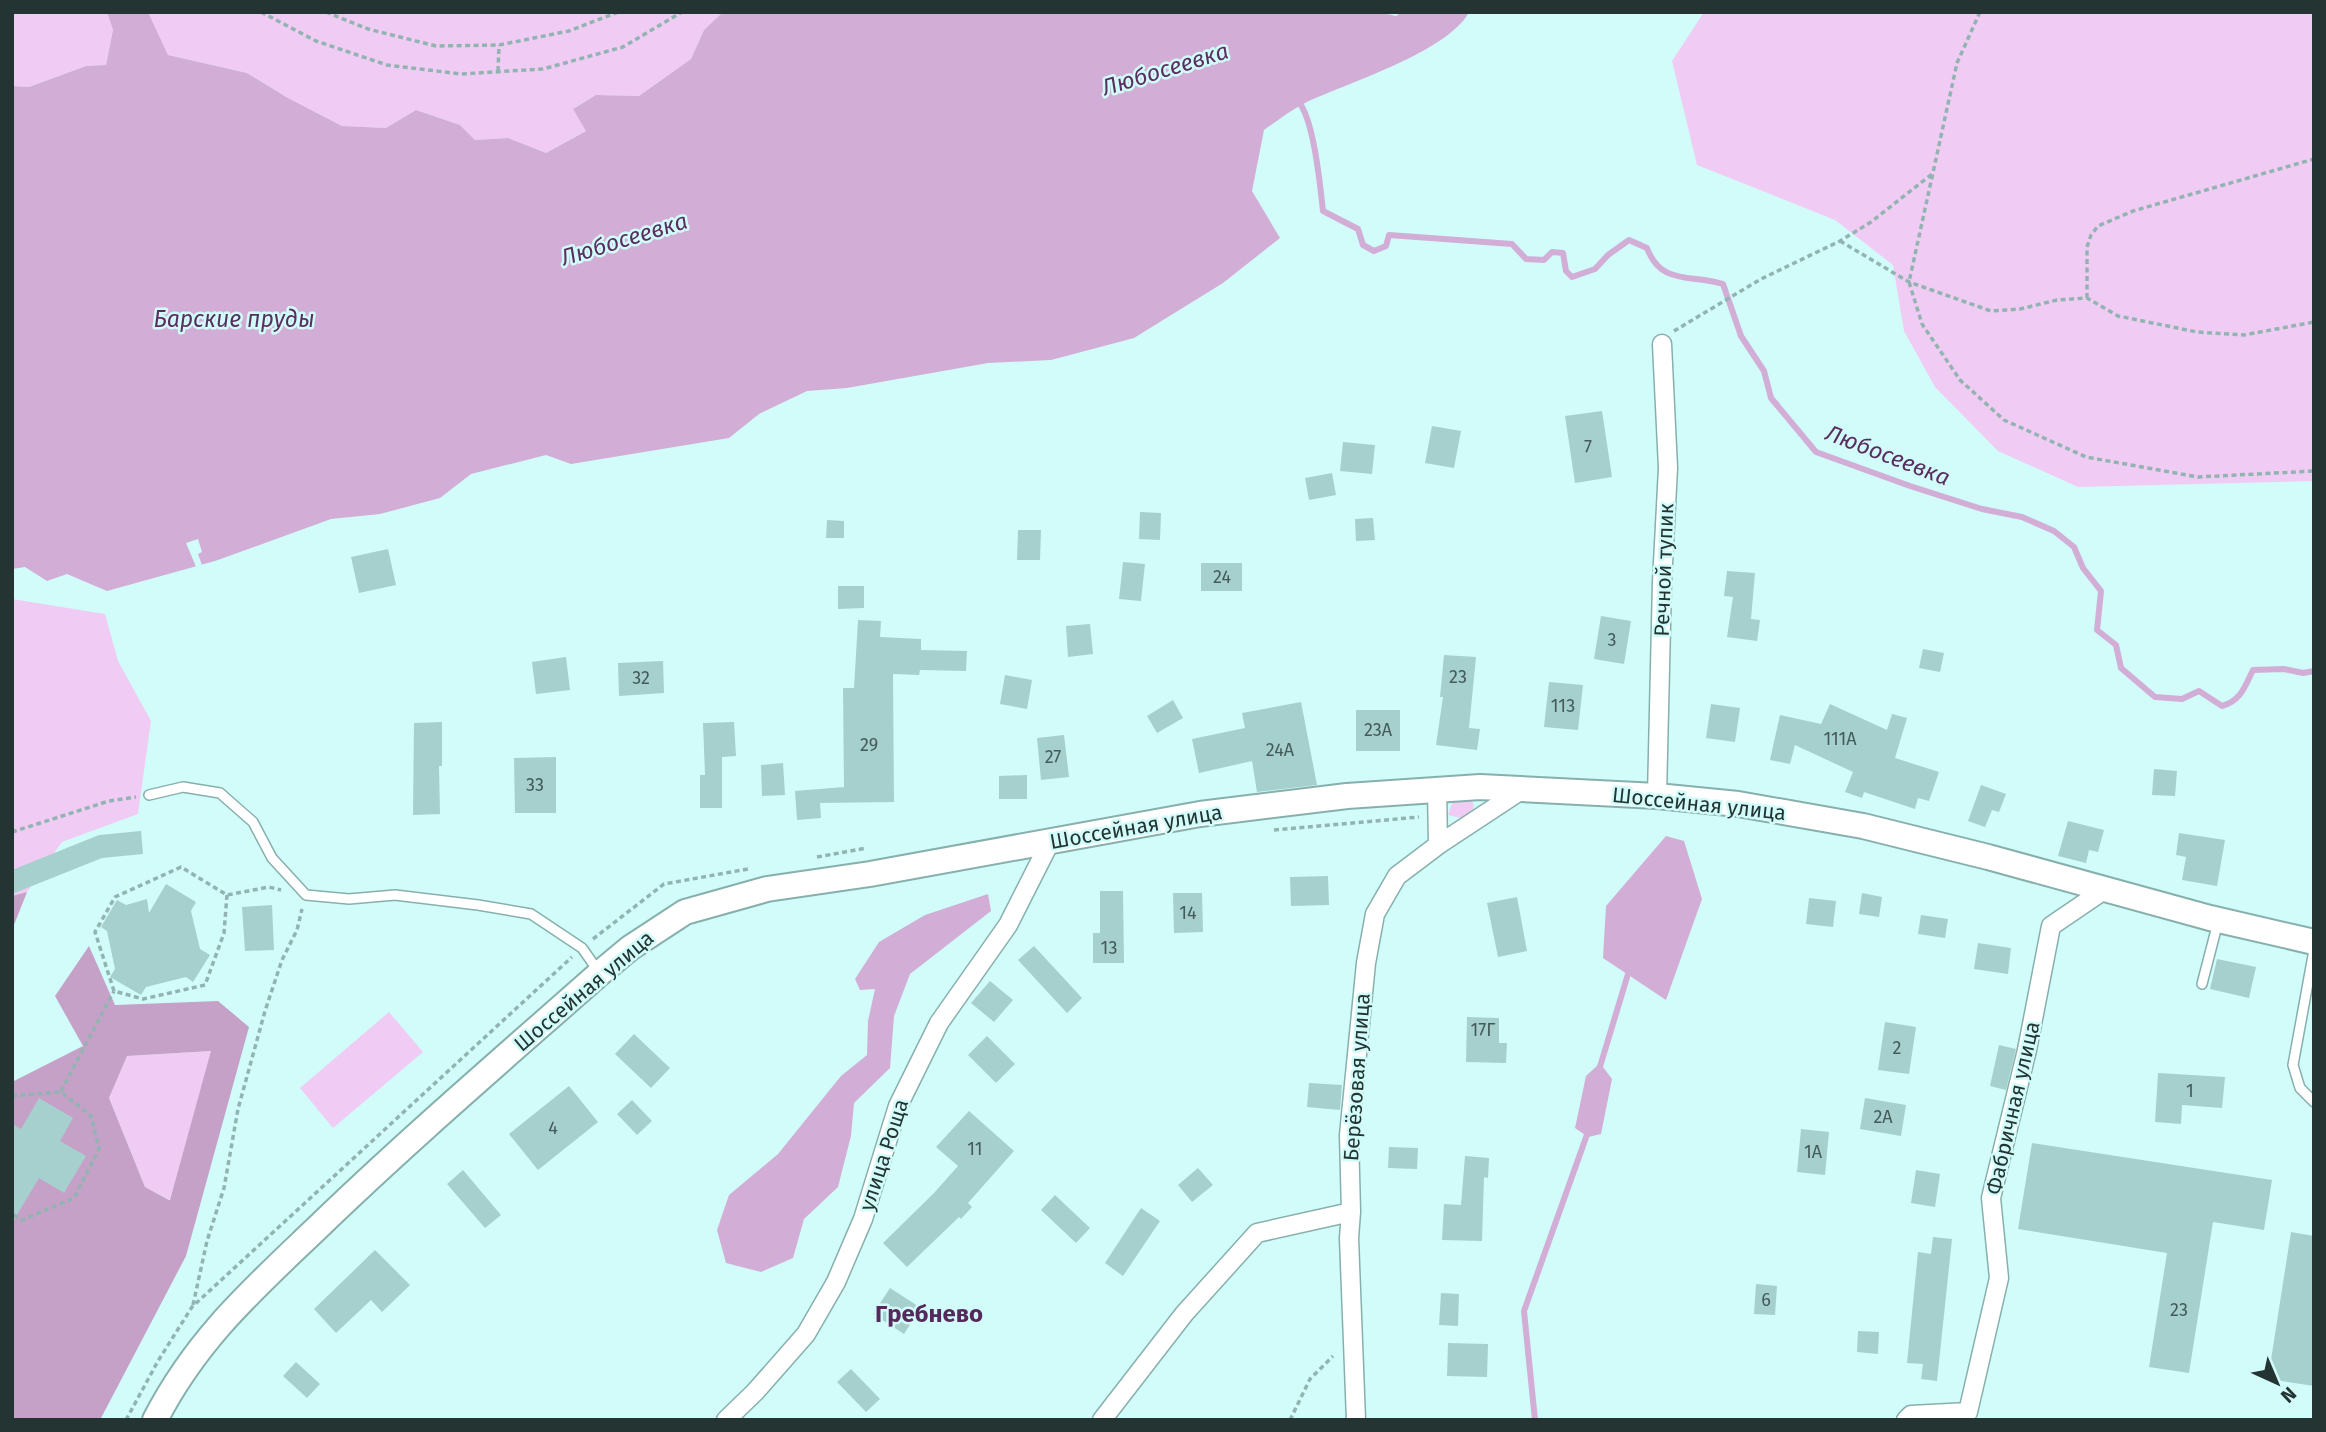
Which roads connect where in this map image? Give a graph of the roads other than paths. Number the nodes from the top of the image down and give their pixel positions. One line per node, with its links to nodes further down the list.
1 (1661, 344): 5 (street, Речной тупик)
2 (1437, 789): 3 (street, Шоссейная улица); 6 (street, Шоссейная улица); 7 (street)
3 (1523, 789): 5 (street, Шоссейная улица); 7 (street, Берёзовая улица)
4 (149, 795): 12 (lane)
5 (1657, 796): 8 (street, Шоссейная улица)
6 (1050, 842): 12 (street, Шоссейная улица); 17 (street, улица Роща)
7 (1438, 845): 15 (street, Берёзовая улица)
8 (2104, 890): 9 (street, Шоссейная улица); 20 (street, Фабричная улица)
9 (2219, 920): 10 (street, Шоссейная улица); 13 (lane)
10 (2314, 942)
11 (2314, 950): 14 (lane)
12 (600, 973): 16 (street, Шоссейная улица)
13 (2202, 984)
14 (2314, 1102)
15 (1351, 1212): 18 (street); 19 (street, Берёзовая улица)
16 (155, 1420)
17 (726, 1420)
18 (1102, 1420)
19 (1356, 1420)
20 (1906, 1420)

